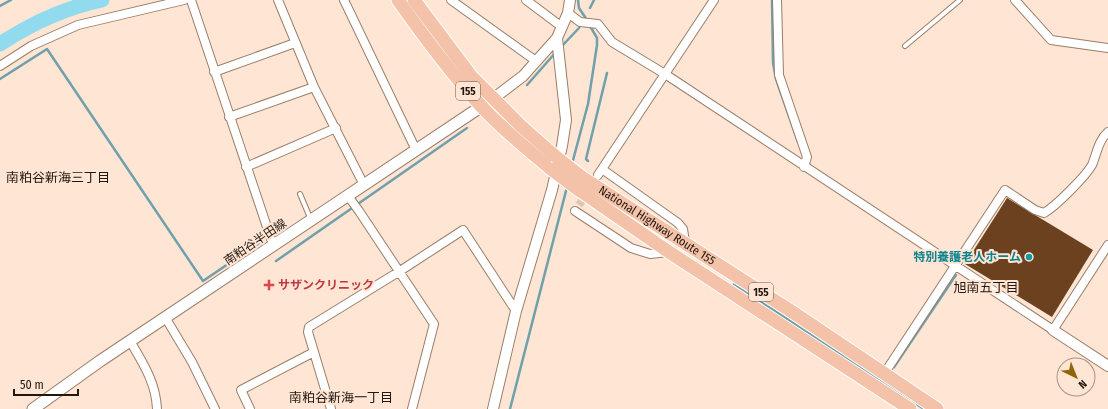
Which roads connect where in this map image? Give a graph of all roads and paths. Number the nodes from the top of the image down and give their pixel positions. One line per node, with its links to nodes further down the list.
1 (184, 0): 21 (street)
2 (191, 0): 22 (street)
3 (278, 0): 17 (street)
4 (344, 0): 30 (street)
5 (398, 0): 26 (highway, National Highway Route 155 / 155)
6 (414, 0): 25 (highway, National Highway Route 155 / 155)
7 (451, 0): 20 (street)
8 (526, 0): 15 (street)
9 (570, 0): 14 (street)
10 (714, 0): 23 (street)
11 (777, 0): 32 (street)
12 (960, 0): 18 (lane)
13 (1015, 0): 19 (street)
14 (568, 13): 15 (street); 23 (street)
15 (562, 27): 16 (street)
16 (557, 38): 20 (street); 45 (street)
17 (295, 43): 22 (street); 24 (street)
18 (905, 46)
19 (1108, 48)
20 (536, 61): 25 (street)
21 (0, 66)
22 (214, 72): 27 (street)
23 (665, 74): 32 (street); 39 (street)
24 (314, 87): 27 (street); 28 (street)
25 (494, 98): 26 (main road, 南粕谷半田線); 33 (highway, National Highway Route 155 / 155, bridge)
26 (482, 107): 30 (main road, 南粕谷半田線); 33 (highway, National Highway Route 155 / 155, bridge)
27 (229, 116): 31 (street)
28 (336, 128): 31 (street); 34 (street)
29 (1108, 132): 43 (street)
30 (416, 150): 34 (main road, 南粕谷半田線)
31 (246, 167): 40 (street)
32 (804, 167): 43 (street)
33 (581, 184): 39 (highway, National Highway Route 155 / 155); 42 (highway, National Highway Route 155 / 155)
34 (364, 185): 36 (main road, 南粕谷半田線)
35 (300, 194): 38 (lane)
36 (348, 196): 38 (main road, 南粕谷半田線); 44 (street)
37 (575, 211): 42 (street)
38 (312, 220): 40 (main road, 南粕谷半田線)
39 (685, 242): 51 (highway, National Highway Route 155 / 155)
40 (274, 244): 46 (main road, 南粕谷半田線)
41 (1108, 246): 47 (street)
42 (669, 252): 59 (highway, National Highway Route 155 / 155)
43 (956, 265): 47 (street); 51 (street)
44 (400, 271): 45 (street); 49 (street); 57 (street)
45 (516, 311): 58 (street)
46 (165, 317): 48 (main road, 南粕谷半田線); 54 (street)
47 (1053, 330): 50 (street)
48 (130, 341): 52 (main road, 南粕谷半田線); 53 (street)
49 (314, 352): 55 (street); 56 (street)
50 (1108, 366)
51 (884, 374): 60 (highway, National Highway Route 155 / 155)
52 (33, 409)
53 (157, 409)
54 (215, 409)
55 (250, 409)
56 (331, 409)
57 (412, 409)
58 (493, 409)
59 (910, 409)
60 (937, 409)

